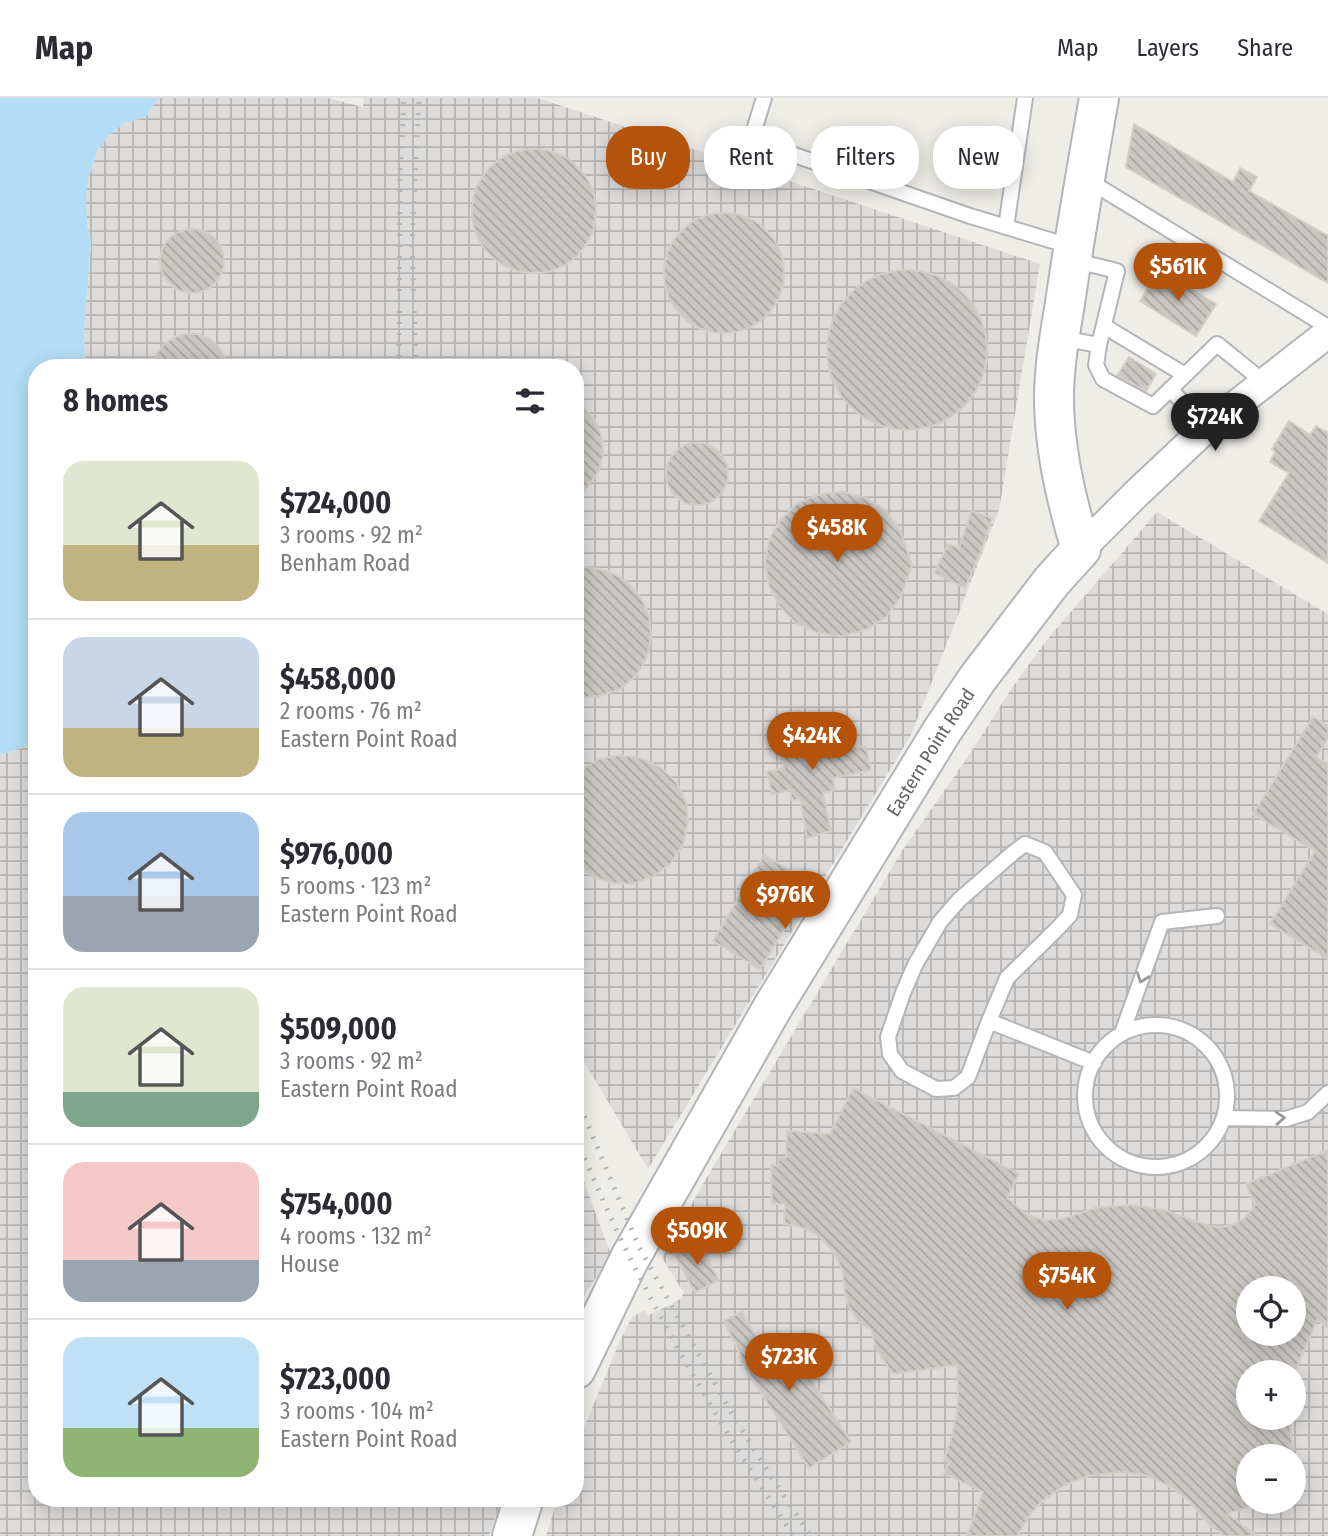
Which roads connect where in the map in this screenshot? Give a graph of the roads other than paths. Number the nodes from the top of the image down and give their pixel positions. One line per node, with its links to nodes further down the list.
1 (764, 98): 5 (lane)
2 (1025, 98): 5 (lane)
3 (1099, 98): 4 (main road)
4 (1085, 179): 6 (main road); 8 (lane)
5 (1006, 227): 6 (lane)
6 (1072, 253): 7 (lane); 10 (main road)
7 (1104, 326): 11 (lane); 12 (lane)
8 (1328, 327)
9 (1328, 333): 13 (street)
10 (1060, 338): 11 (lane); 16 (main road)
11 (1099, 345): 14 (lane)
12 (1185, 375): 13 (lane); 14 (lane)
13 (1265, 383): 15 (street)
14 (1170, 389): 15 (lane)
15 (1208, 428): 16 (street)
16 (1081, 549): 23 (main road, Eastern Point Road)
17 (1217, 916): 19 (lane, one-way to 19)
18 (989, 1021): 18 (lane); 20 (lane)
19 (1122, 1033): 20 (lane); 22 (lane)
20 (1094, 1063): 22 (lane)
21 (1328, 1093): 22 (lane, one-way to 21)
22 (1224, 1118)
23 (584, 1353)
24 (521, 1507): 25 (main road)
25 (512, 1536)

